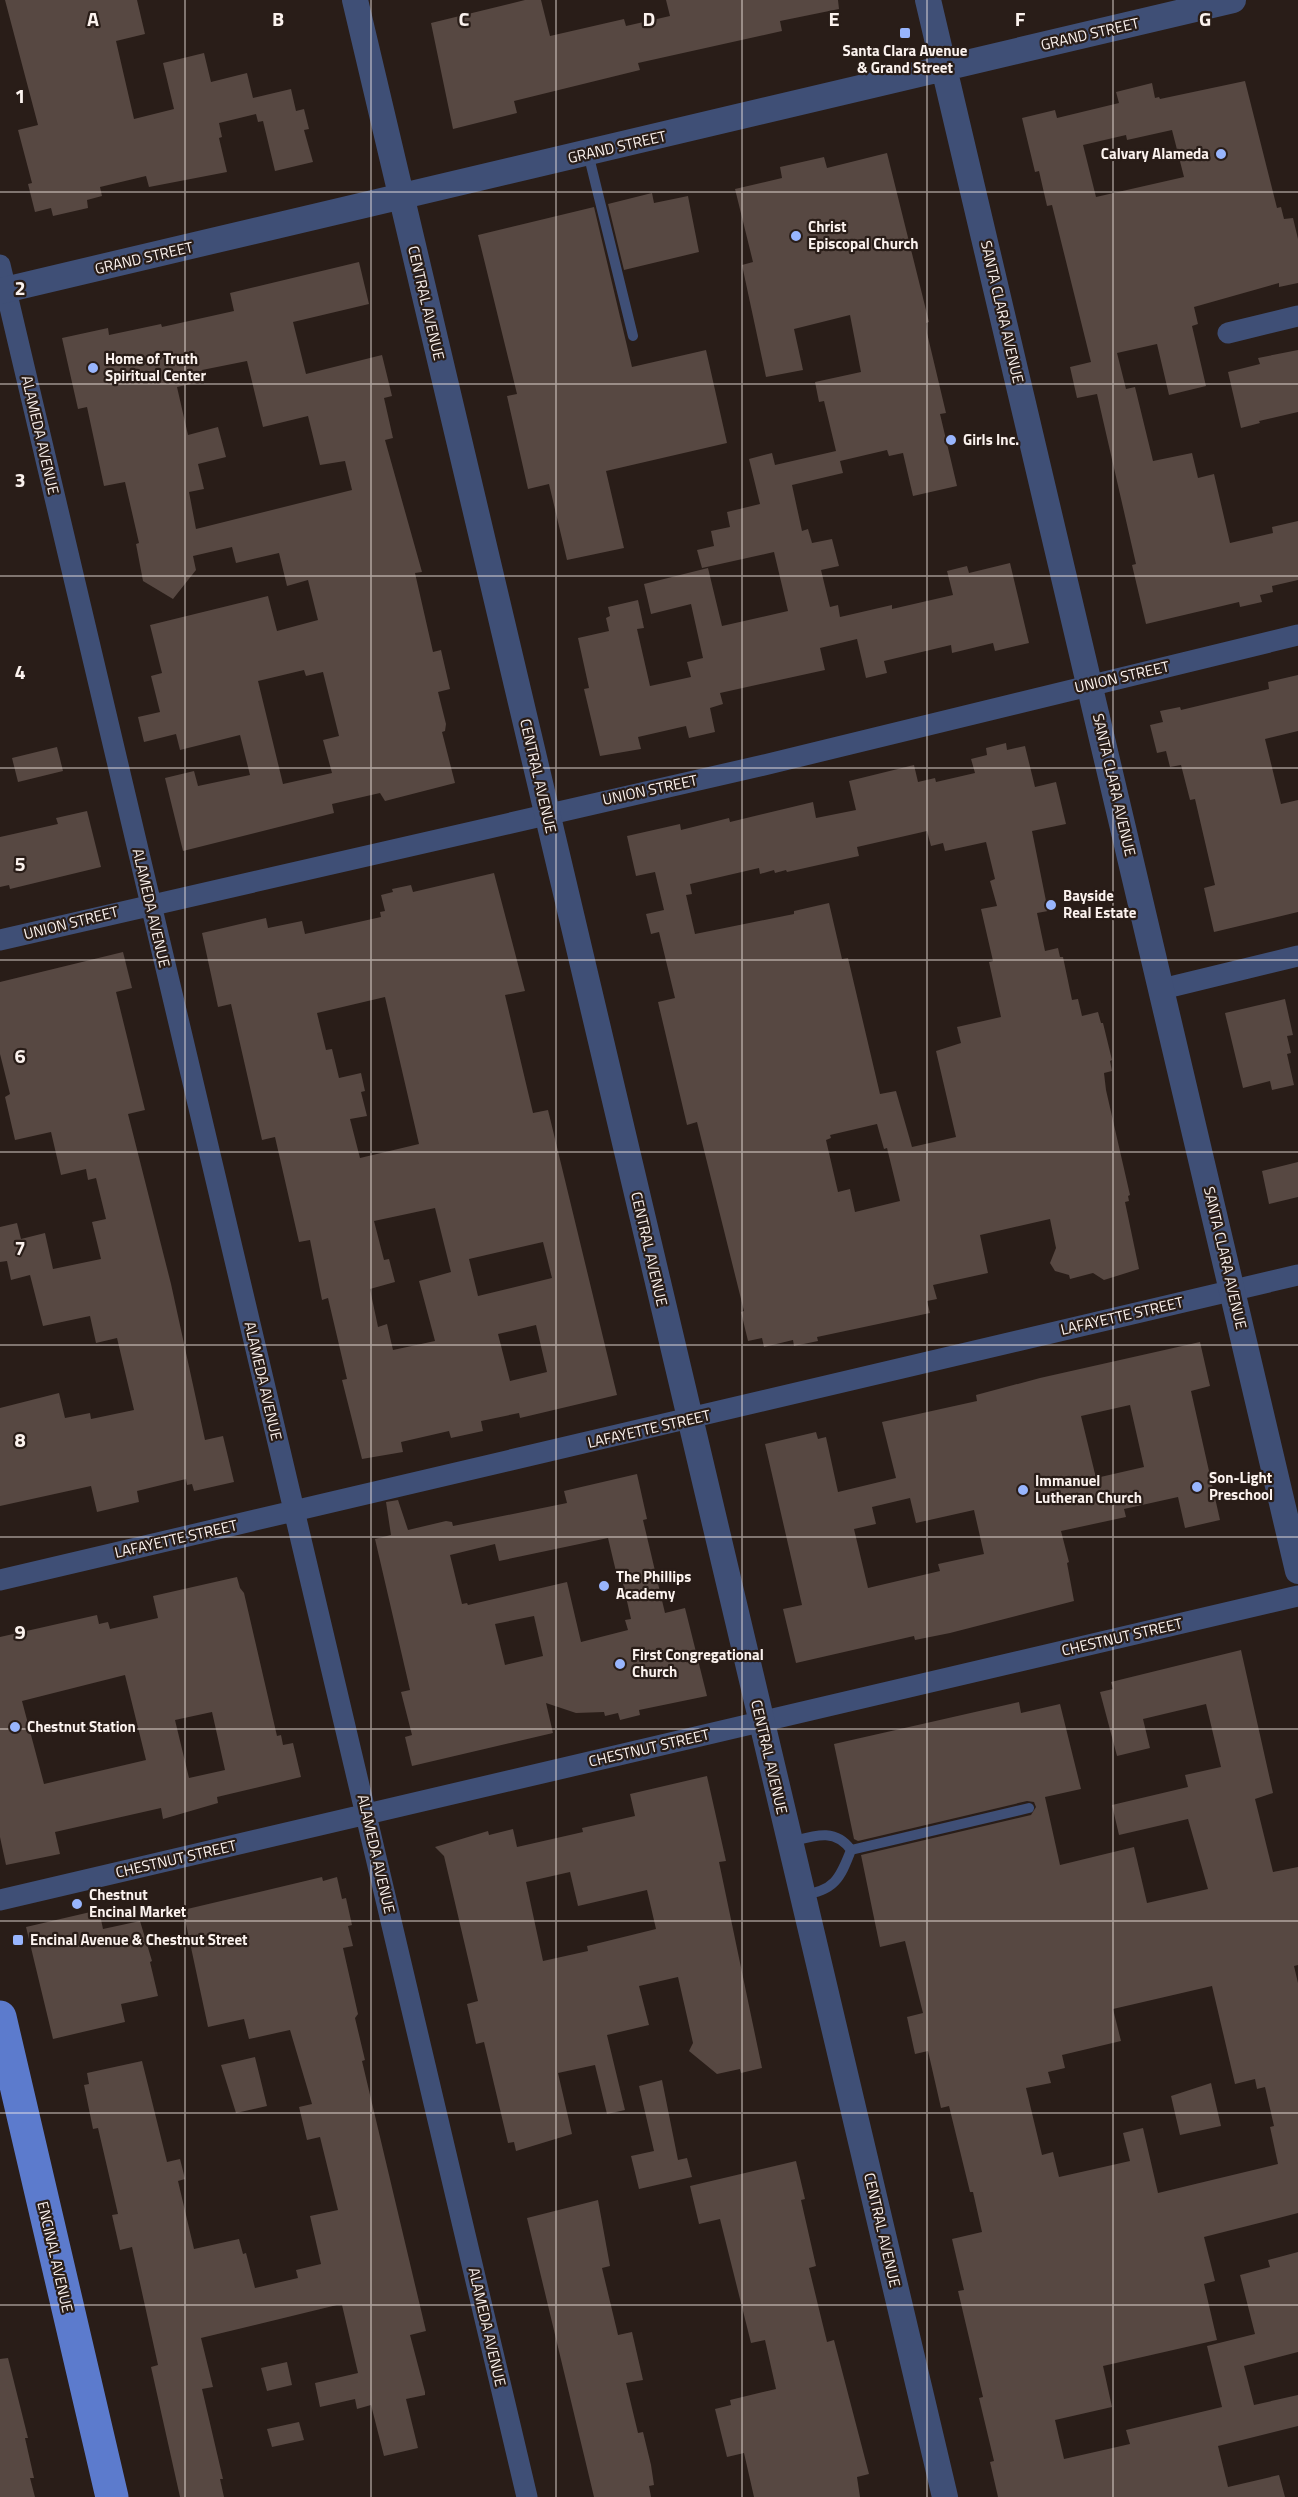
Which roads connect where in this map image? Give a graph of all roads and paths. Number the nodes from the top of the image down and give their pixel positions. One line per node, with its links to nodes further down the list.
1 (355, 0): 6 (street, CENTRAL AVENUE)
2 (928, 0): 4 (street, SANTA CLARA AVENUE)
3 (1232, 0): 4 (street, GRAND STREET)
4 (945, 69): 5 (street, GRAND STREET); 13 (street, SANTA CLARA AVENUE)
5 (588, 153): 6 (street, GRAND STREET); 11 (lane)
6 (401, 197): 8 (street, GRAND STREET); 14 (street, CENTRAL AVENUE)
7 (0, 265): 8 (street, ALAMEDA AVENUE)
8 (3, 291): 15 (street, ALAMEDA AVENUE)
9 (1298, 316): 10 (street)
10 (1228, 333)
11 (633, 336)
12 (1298, 635): 13 (street, UNION STREET)
13 (1090, 684): 14 (street, UNION STREET); 18 (street, SANTA CLARA AVENUE)
14 (547, 813): 15 (street, UNION STREET); 21 (street, CENTRAL AVENUE)
15 (151, 904): 16 (street, UNION STREET); 22 (street, ALAMEDA AVENUE)
16 (0, 940)
17 (1298, 956): 18 (street)
18 (1162, 989): 20 (street, SANTA CLARA AVENUE)
19 (1298, 1275): 20 (street, LAFAYETTE STREET)
20 (1233, 1290): 21 (street, LAFAYETTE STREET); 23 (street, SANTA CLARA AVENUE)
21 (690, 1419): 22 (street, LAFAYETTE STREET); 26 (street, CENTRAL AVENUE)
22 (294, 1511): 24 (street, LAFAYETTE STREET); 28 (street, ALAMEDA AVENUE)
23 (1298, 1571)
24 (0, 1580)
25 (1298, 1596): 26 (street, CHESTNUT STREET)
26 (761, 1721): 28 (street, CHESTNUT STREET); 29 (street, CENTRAL AVENUE)
27 (1029, 1808): 30 (lane)
28 (366, 1815): 32 (street, CHESTNUT STREET); 35 (street, ALAMEDA AVENUE)
29 (789, 1842): 30 (lane); 31 (street, CENTRAL AVENUE)
30 (851, 1850): 31 (lane)
31 (802, 1895): 36 (street, CENTRAL AVENUE)
32 (0, 1900)
33 (0, 2017): 34 (main road, ENCINAL AVENUE)
34 (112, 2497)
35 (527, 2497)
36 (945, 2497)

